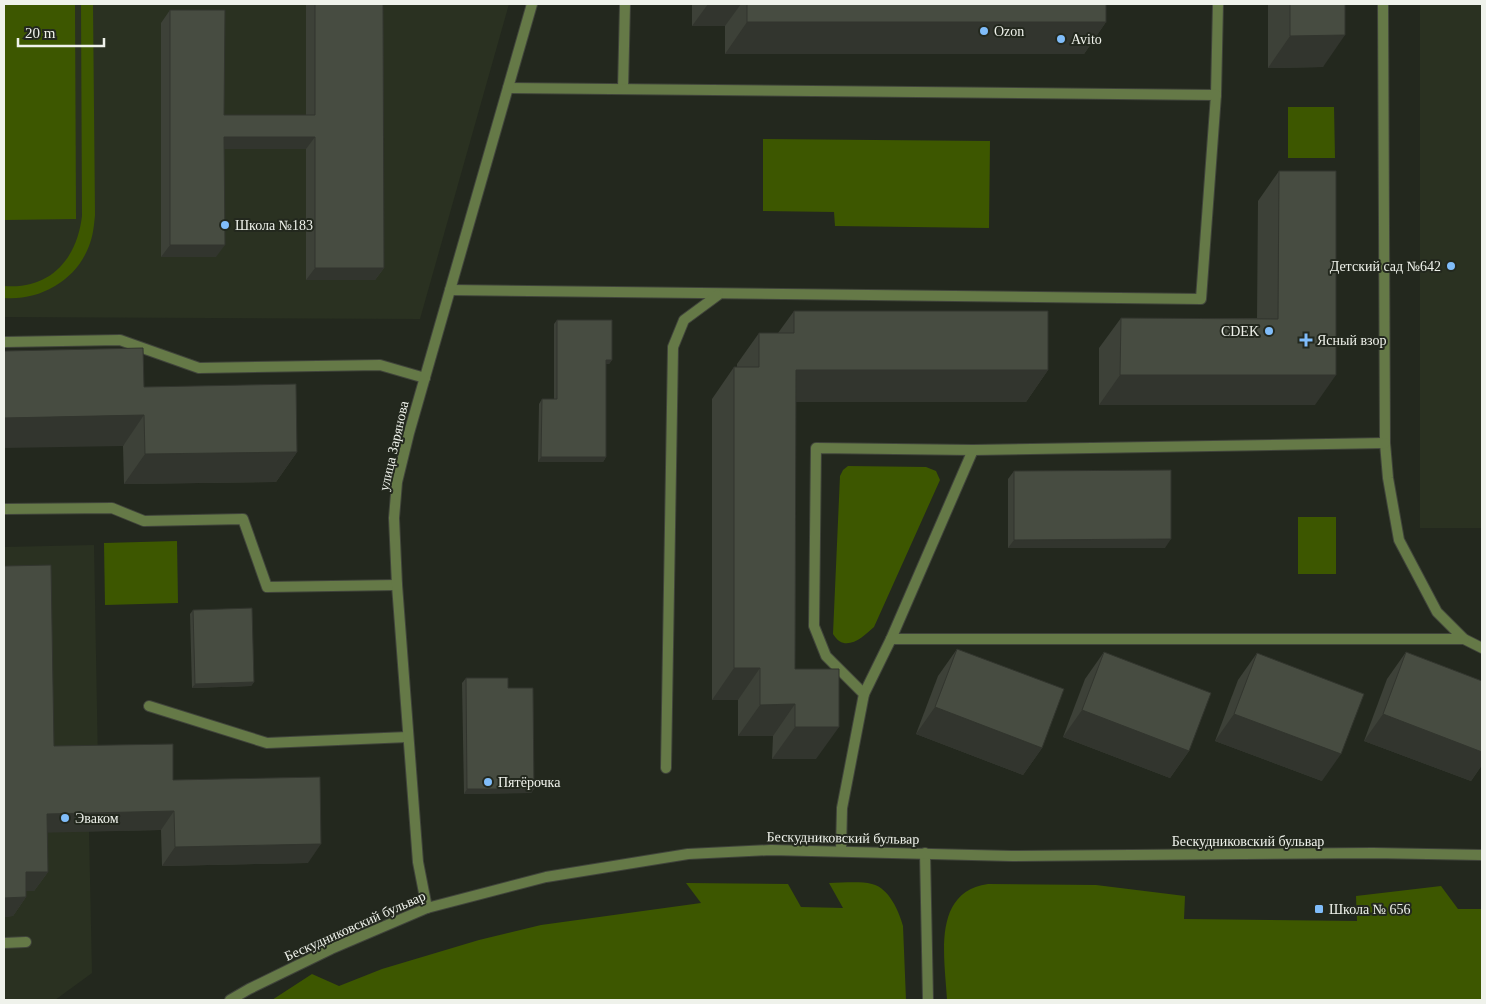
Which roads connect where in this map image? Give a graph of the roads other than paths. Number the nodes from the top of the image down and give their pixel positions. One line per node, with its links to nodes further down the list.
1 (532, 4): 5 (street, улица Зарянова)
2 (625, 4): 6 (street)
3 (1218, 4): 7 (street)
4 (1383, 4): 12 (street)
5 (508, 88): 6 (street); 8 (street, улица Зарянова)
6 (623, 90): 7 (street)
7 (1216, 95): 9 (street)
8 (450, 290): 9 (street); 11 (street, улица Зарянова)
9 (718, 294): 22 (street)
10 (4, 342): 11 (street)
11 (425, 378): 15 (street, улица Зарянова)
12 (1385, 443): 13 (street); 17 (street)
13 (973, 450): 16 (street); 19 (street)
14 (4, 509): 15 (street)
15 (397, 585): 21 (street, улица Зарянова)
16 (891, 639): 17 (street); 19 (street)
17 (1464, 639): 18 (street)
18 (1482, 648)
19 (864, 694): 23 (street)
20 (149, 706): 21 (street)
21 (408, 737): 26 (street, улица Зарянова)
22 (666, 768)
23 (842, 851): 24 (street, Бескудниковский бульвар); 26 (street, Бескудниковский бульвар)
24 (924, 853): 25 (street, Бескудниковский бульвар); 30 (street)
25 (1482, 855)
26 (426, 908): 29 (street, Бескудниковский бульвар)
27 (26, 942): 28 (street)
28 (4, 943)
29 (230, 1000)
30 (928, 1000)

